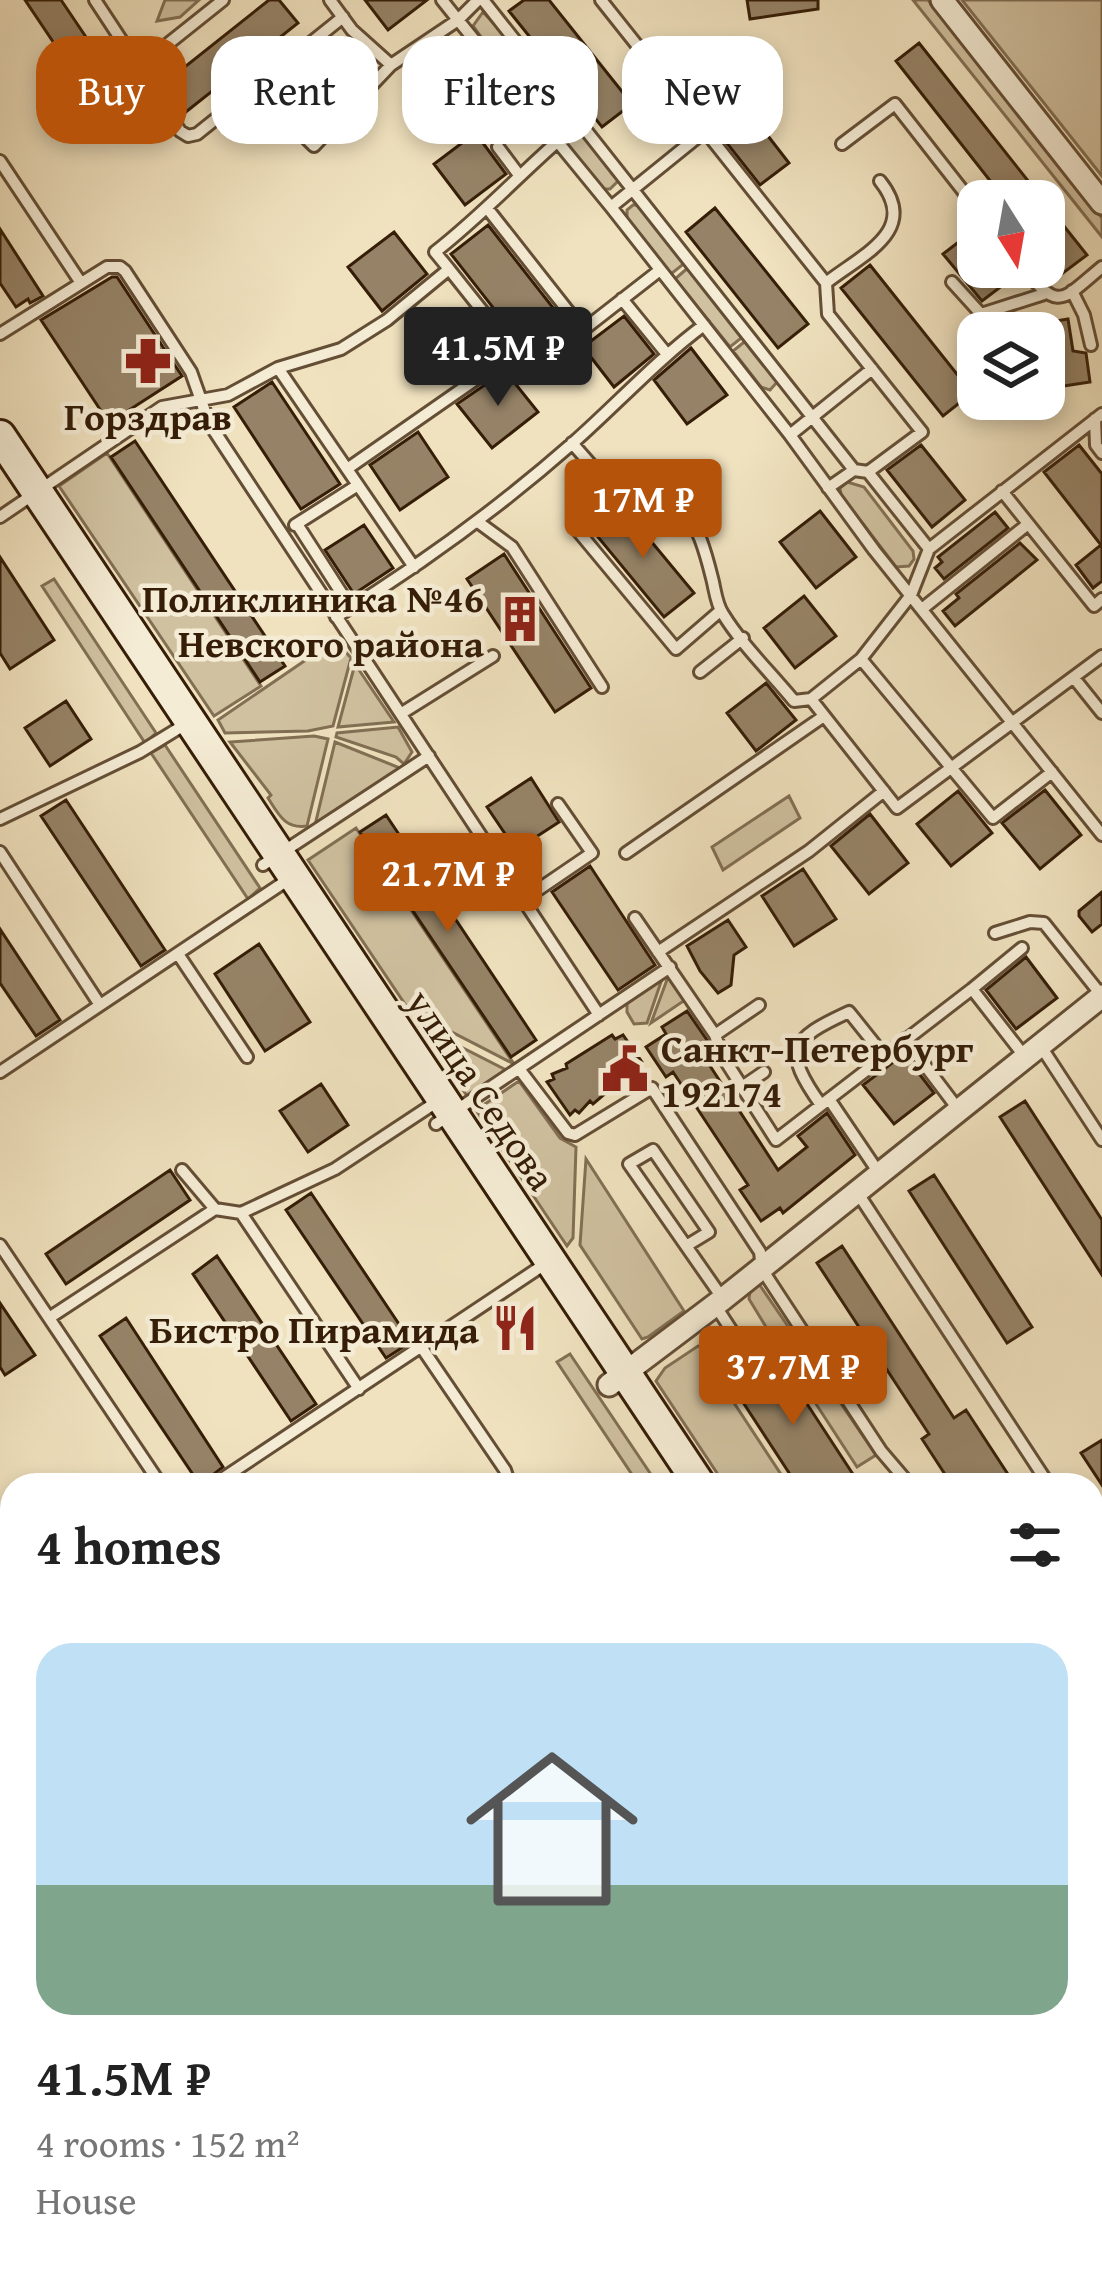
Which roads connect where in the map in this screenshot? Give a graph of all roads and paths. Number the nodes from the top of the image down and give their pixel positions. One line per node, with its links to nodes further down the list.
1 (94, 0): 10 (lane)
2 (223, 0): 11 (lane)
3 (330, 0): 8 (lane)
4 (442, 0): 9 (lane)
5 (480, 0): 9 (lane); 27 (lane)
6 (601, 0): 13 (lane)
7 (942, 0): 28 (street)
8 (343, 17): 14 (lane); 16 (lane)
9 (458, 20): 12 (lane); 14 (lane)
10 (118, 36)
11 (178, 36)
12 (471, 36)
13 (630, 36)
14 (391, 65): 15 (lane)
15 (378, 79)
16 (187, 135)
17 (556, 144): 24 (lane)
18 (560, 144): 29 (lane)
19 (688, 144): 27 (lane)
20 (716, 144): 36 (lane)
21 (842, 144): 26 (lane)
22 (498, 147): 24 (lane)
23 (0, 161): 35 (lane)
24 (519, 175): 30 (lane)
25 (880, 181): 36 (lane)
26 (957, 183)
27 (634, 188): 29 (lane); 51 (lane)
28 (1102, 203)
29 (611, 207): 33 (lane)
30 (487, 208): 32 (lane); 42 (lane)
31 (1102, 267): 38 (lane)
32 (448, 269): 45 (lane); 47 (lane)
33 (660, 270): 40 (lane); 41 (lane)
34 (952, 282): 39 (lane)
35 (81, 283): 43 (lane); 49 (lane)
36 (826, 283): 48 (lane)
37 (1039, 288): 39 (lane)
38 (1072, 291): 39 (lane); 44 (lane)
39 (1044, 294)
40 (622, 299): 42 (lane); 46 (lane)
41 (704, 325): 46 (lane); 52 (lane)
42 (583, 330): 45 (lane)
43 (0, 334)
44 (1091, 345)
45 (515, 352): 56 (lane)
46 (666, 353): 54 (lane)
47 (278, 368): 49 (lane); 56 (lane)
48 (872, 369): 51 (lane); 57 (lane)
49 (201, 400): 63 (lane); 67 (lane)
50 (1099, 416): 55 (lane); 62 (lane)
51 (814, 417): 52 (lane); 57 (lane)
52 (790, 435): 60 (lane)
53 (0, 436): 63 (main road, улица Седова)
54 (572, 443): 61 (lane); 64 (lane)
55 (1102, 453)
56 (347, 469): 59 (lane)
57 (861, 471): 60 (lane); 68 (lane)
58 (0, 472): 63 (main road, улица Седова)
59 (358, 485): 65 (lane); 69 (lane)
60 (828, 488): 70 (lane)
61 (614, 491): 74 (lane); 74 (lane)
62 (1002, 491): 66 (lane); 68 (lane)
63 (19, 503): 88 (main road, улица Седова)
64 (478, 522): 69 (lane); 82 (lane)
65 (297, 524): 67 (lane); 72 (lane)
66 (1028, 524): 71 (lane); 73 (lane)
67 (281, 534): 75 (lane)
68 (929, 549): 70 (lane)
69 (414, 567): 72 (lane)
70 (911, 595): 73 (lane); 79 (lane)
71 (1102, 599)
72 (351, 608): 75 (lane)
73 (922, 609): 87 (lane)
74 (720, 611): 76 (lane)
75 (337, 617): 84 (lane)
76 (743, 638): 80 (lane); 83 (lane)
77 (494, 656): 84 (lane)
78 (1102, 656): 81 (lane)
79 (861, 659): 83 (lane); 90 (lane)
80 (700, 672)
81 (1074, 678): 85 (lane); 87 (lane)
82 (602, 688)
83 (811, 699): 86 (lane)
84 (401, 713): 89 (lane)
85 (1102, 713)
86 (824, 716): 92 (lane); 97 (lane)
87 (1014, 724): 90 (lane); 91 (lane)
88 (182, 726): 94 (lane); 98 (main road, улица Седова)
89 (429, 756): 98 (lane); 99 (lane)
90 (949, 767): 91 (lane); 92 (lane)
91 (1052, 772): 95 (lane)
92 (884, 791): 103 (lane)
93 (558, 804): 99 (lane)
94 (0, 819)
95 (1102, 836)
96 (0, 852): 108 (lane)
97 (626, 854)
98 (278, 871): 104 (lane); 122 (main road, улица Седова)
99 (523, 900): 110 (lane)
100 (635, 918): 103 (lane)
101 (995, 933): 107 (lane)
102 (1022, 948): 106 (lane)
103 (658, 952): 105 (lane)
104 (178, 954): 108 (lane); 114 (lane)
105 (670, 967): 110 (lane); 111 (lane)
106 (971, 989): 112 (lane); 113 (lane)
107 (1102, 996): 113 (street)
108 (100, 1005): 117 (lane)
109 (759, 1006): 111 (lane)
110 (599, 1015): 116 (lane)
111 (715, 1035): 119 (lane)
112 (905, 1039): 115 (lane); 121 (lane)
113 (1032, 1052): 121 (street); 123 (lane)
114 (247, 1057)
115 (885, 1057): 120 (lane); 120 (lane)
116 (520, 1070): 122 (lane); 132 (lane)
117 (0, 1072)
118 (764, 1072): 119 (lane)
119 (742, 1087): 120 (lane)
120 (825, 1102): 125 (lane)
121 (958, 1109): 125 (street)
122 (439, 1111): 128 (lane); 131 (main road, улица Седова)
123 (1102, 1140)
124 (182, 1170): 127 (lane)
125 (879, 1173): 126 (street)
126 (856, 1192): 132 (street); 145 (lane)
127 (215, 1209): 128 (lane); 134 (lane)
128 (241, 1213): 138 (lane)
129 (0, 1245): 134 (lane)
130 (686, 1246): 130 (lane); 133 (lane)
131 (542, 1266): 135 (lane); 137 (main road, улица Седова)
132 (762, 1269): 133 (street); 144 (lane)
133 (719, 1302): 136 (lane); 137 (street)
134 (49, 1318): 139 (lane)
135 (422, 1348): 138 (lane); 141 (lane)
136 (752, 1362)
137 (617, 1379): 142 (main road, улица Седова); 143 (main road, улица Седова)
138 (358, 1389): 140 (lane)
139 (153, 1473)
140 (231, 1473)
141 (506, 1473)
142 (669, 1473)
143 (691, 1473)
144 (900, 1473)
145 (1041, 1473)

